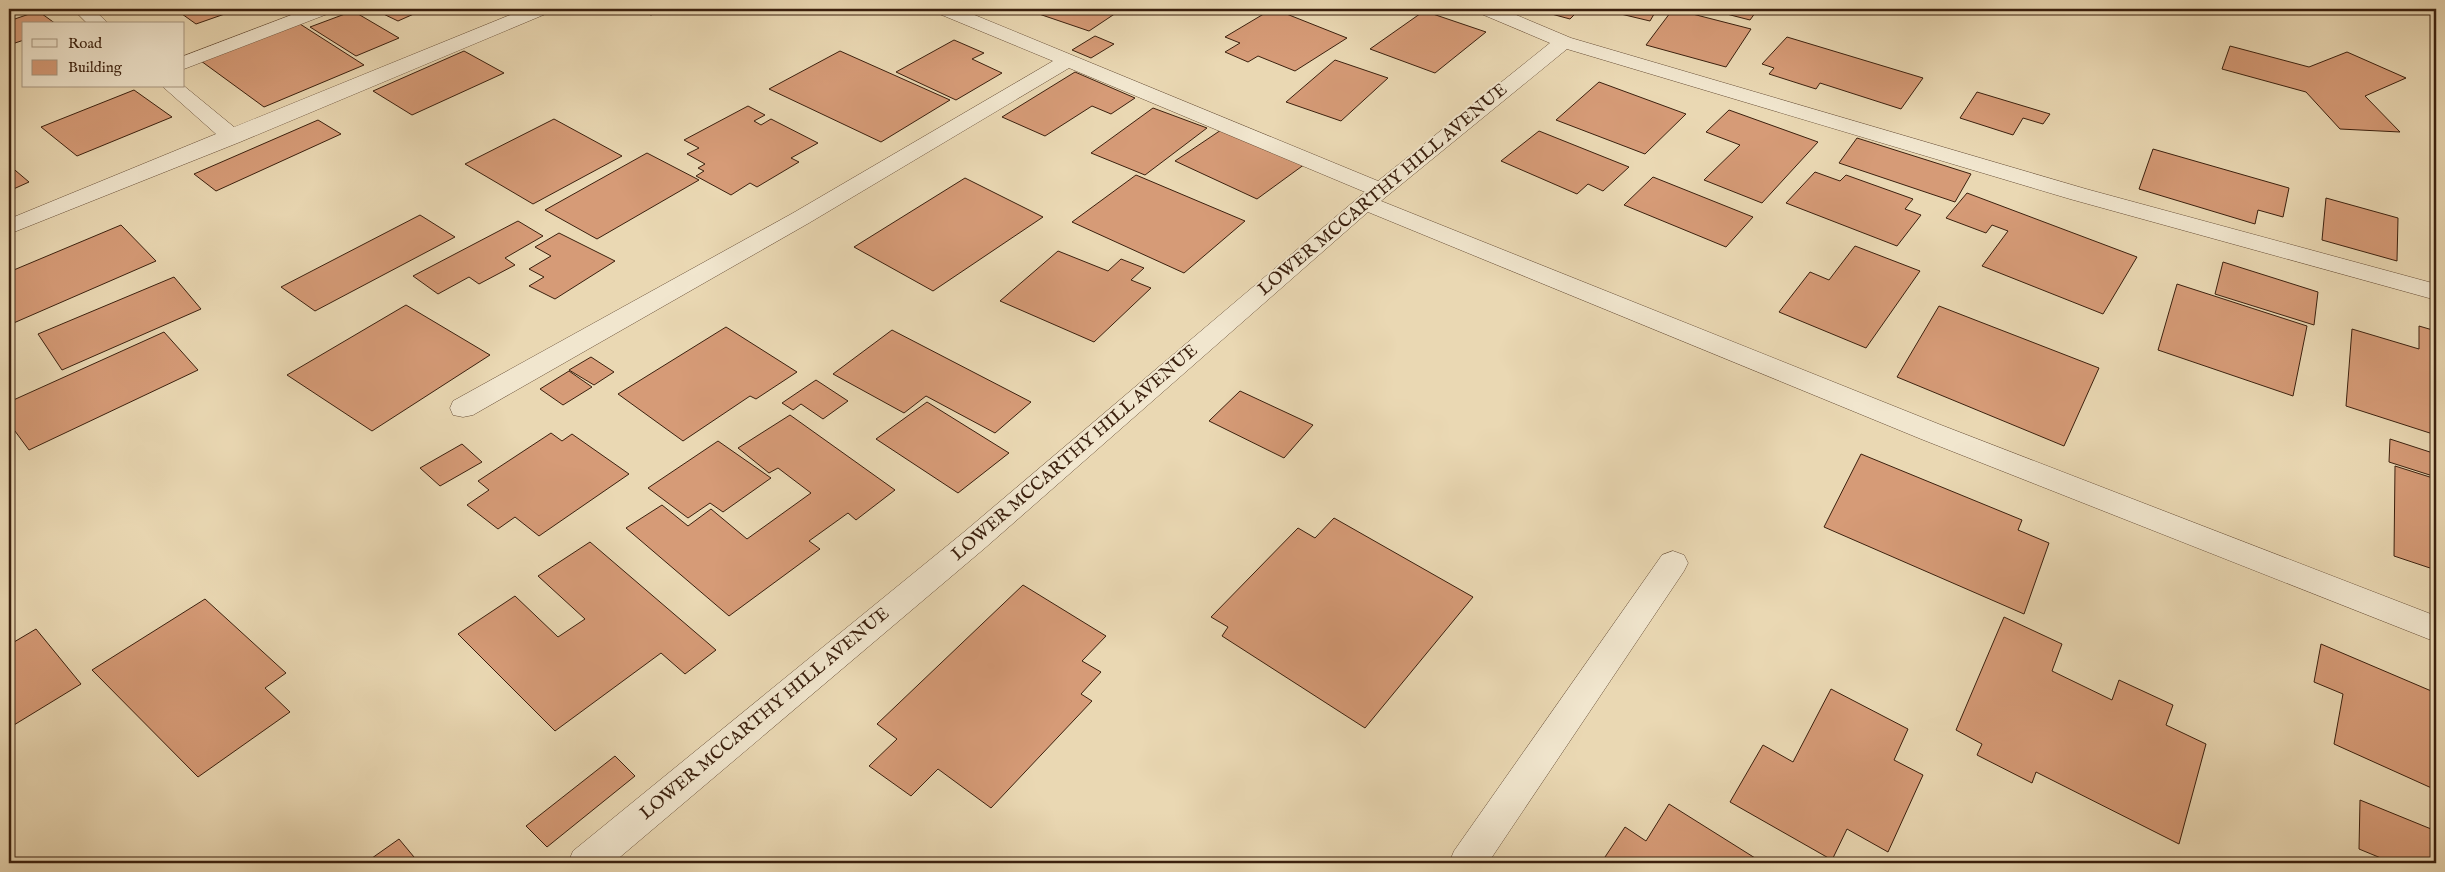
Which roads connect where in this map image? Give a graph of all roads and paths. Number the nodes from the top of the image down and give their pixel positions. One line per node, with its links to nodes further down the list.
1 (85, 9): 6 (street)
2 (323, 9): 9 (street)
3 (541, 9): 11 (street)
4 (944, 9): 8 (street)
5 (1486, 9): 7 (street)
6 (98, 22)
7 (1564, 42): 12 (street, LOWER MCCARTHY HILL AVENUE); 14 (street)
8 (1069, 60): 12 (street); 15 (street)
9 (185, 63)
10 (174, 88): 11 (street)
11 (232, 137): 13 (street)
12 (1373, 196): 17 (street); 18 (street, LOWER MCCARTHY HILL AVENUE)
13 (9, 227)
14 (2436, 292)
15 (463, 408)
16 (1673, 563): 19 (street)
17 (2436, 630)
18 (586, 863)
19 (1467, 863)

